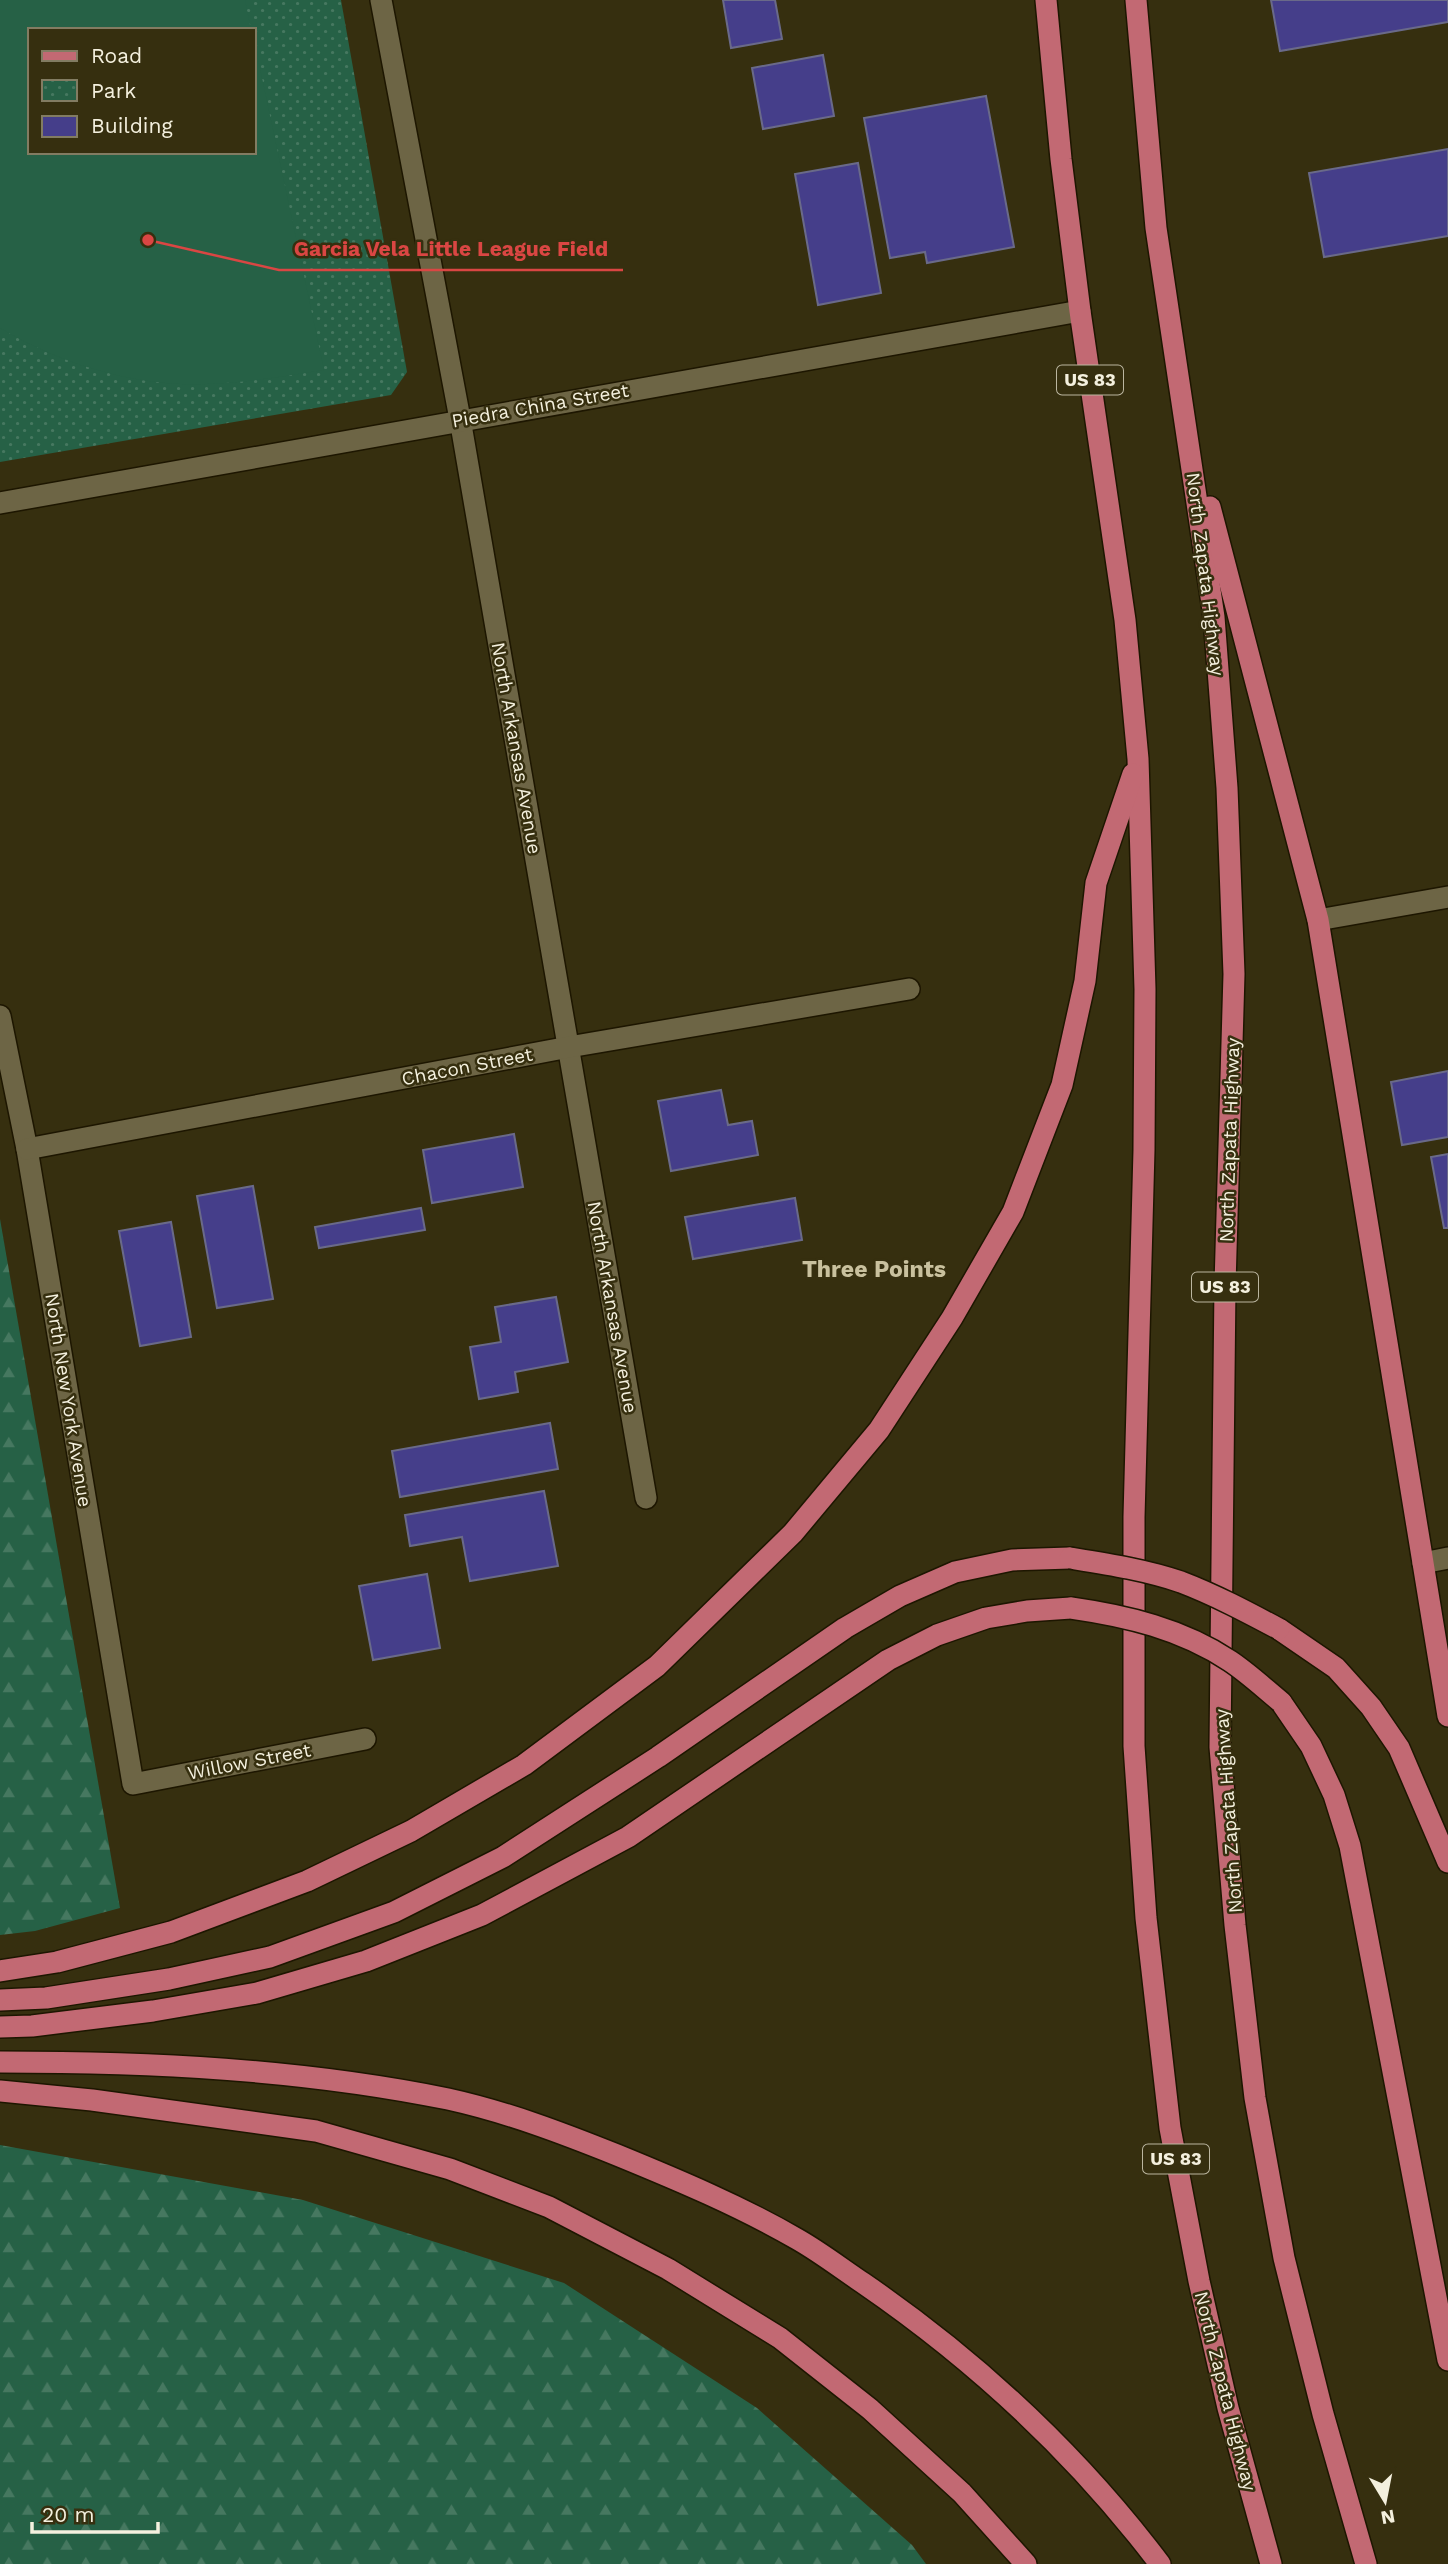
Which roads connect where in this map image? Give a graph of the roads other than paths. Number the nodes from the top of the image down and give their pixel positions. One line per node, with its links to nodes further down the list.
1 (381, 0): 6 (street, North Arkansas Avenue)
2 (1046, 0): 4 (main road, North Zapata Highway / US 83)
3 (1136, 0): 5 (main road, North Zapata Highway / US 83)
4 (1080, 311): 6 (street, Piedra China Street); 8 (main road, North Zapata Highway / US 83)
5 (1184, 406): 10 (main road); 31 (main road, North Zapata Highway / US 83)
6 (460, 419): 7 (street, Piedra China Street); 13 (street, North Arkansas Avenue)
7 (0, 503)
8 (1138, 759): 22 (main road); 30 (main road, North Zapata Highway / US 83)
9 (1448, 897): 10 (street)
10 (1318, 920): 17 (main road)
11 (909, 989): 13 (street, Chacon Street)
12 (0, 1016): 14 (street, North New York Avenue)
13 (569, 1047): 14 (street, Chacon Street); 15 (street, North Arkansas Avenue)
14 (27, 1149): 20 (street, North New York Avenue)
15 (646, 1498)
16 (1448, 1558): 17 (street)
17 (1423, 1563): 18 (main road)
18 (1448, 1716)
19 (365, 1739): 20 (street, Willow Street)
20 (133, 1784)
21 (1448, 1862): 23 (main road, bridge)
22 (0, 1971)
23 (0, 2000)
24 (0, 2027): 27 (main road, bridge)
25 (0, 2063): 29 (main road)
26 (0, 2091): 28 (main road)
27 (1448, 2360)
28 (1026, 2564)
29 (1160, 2564)
30 (1271, 2564)
31 (1366, 2564)

